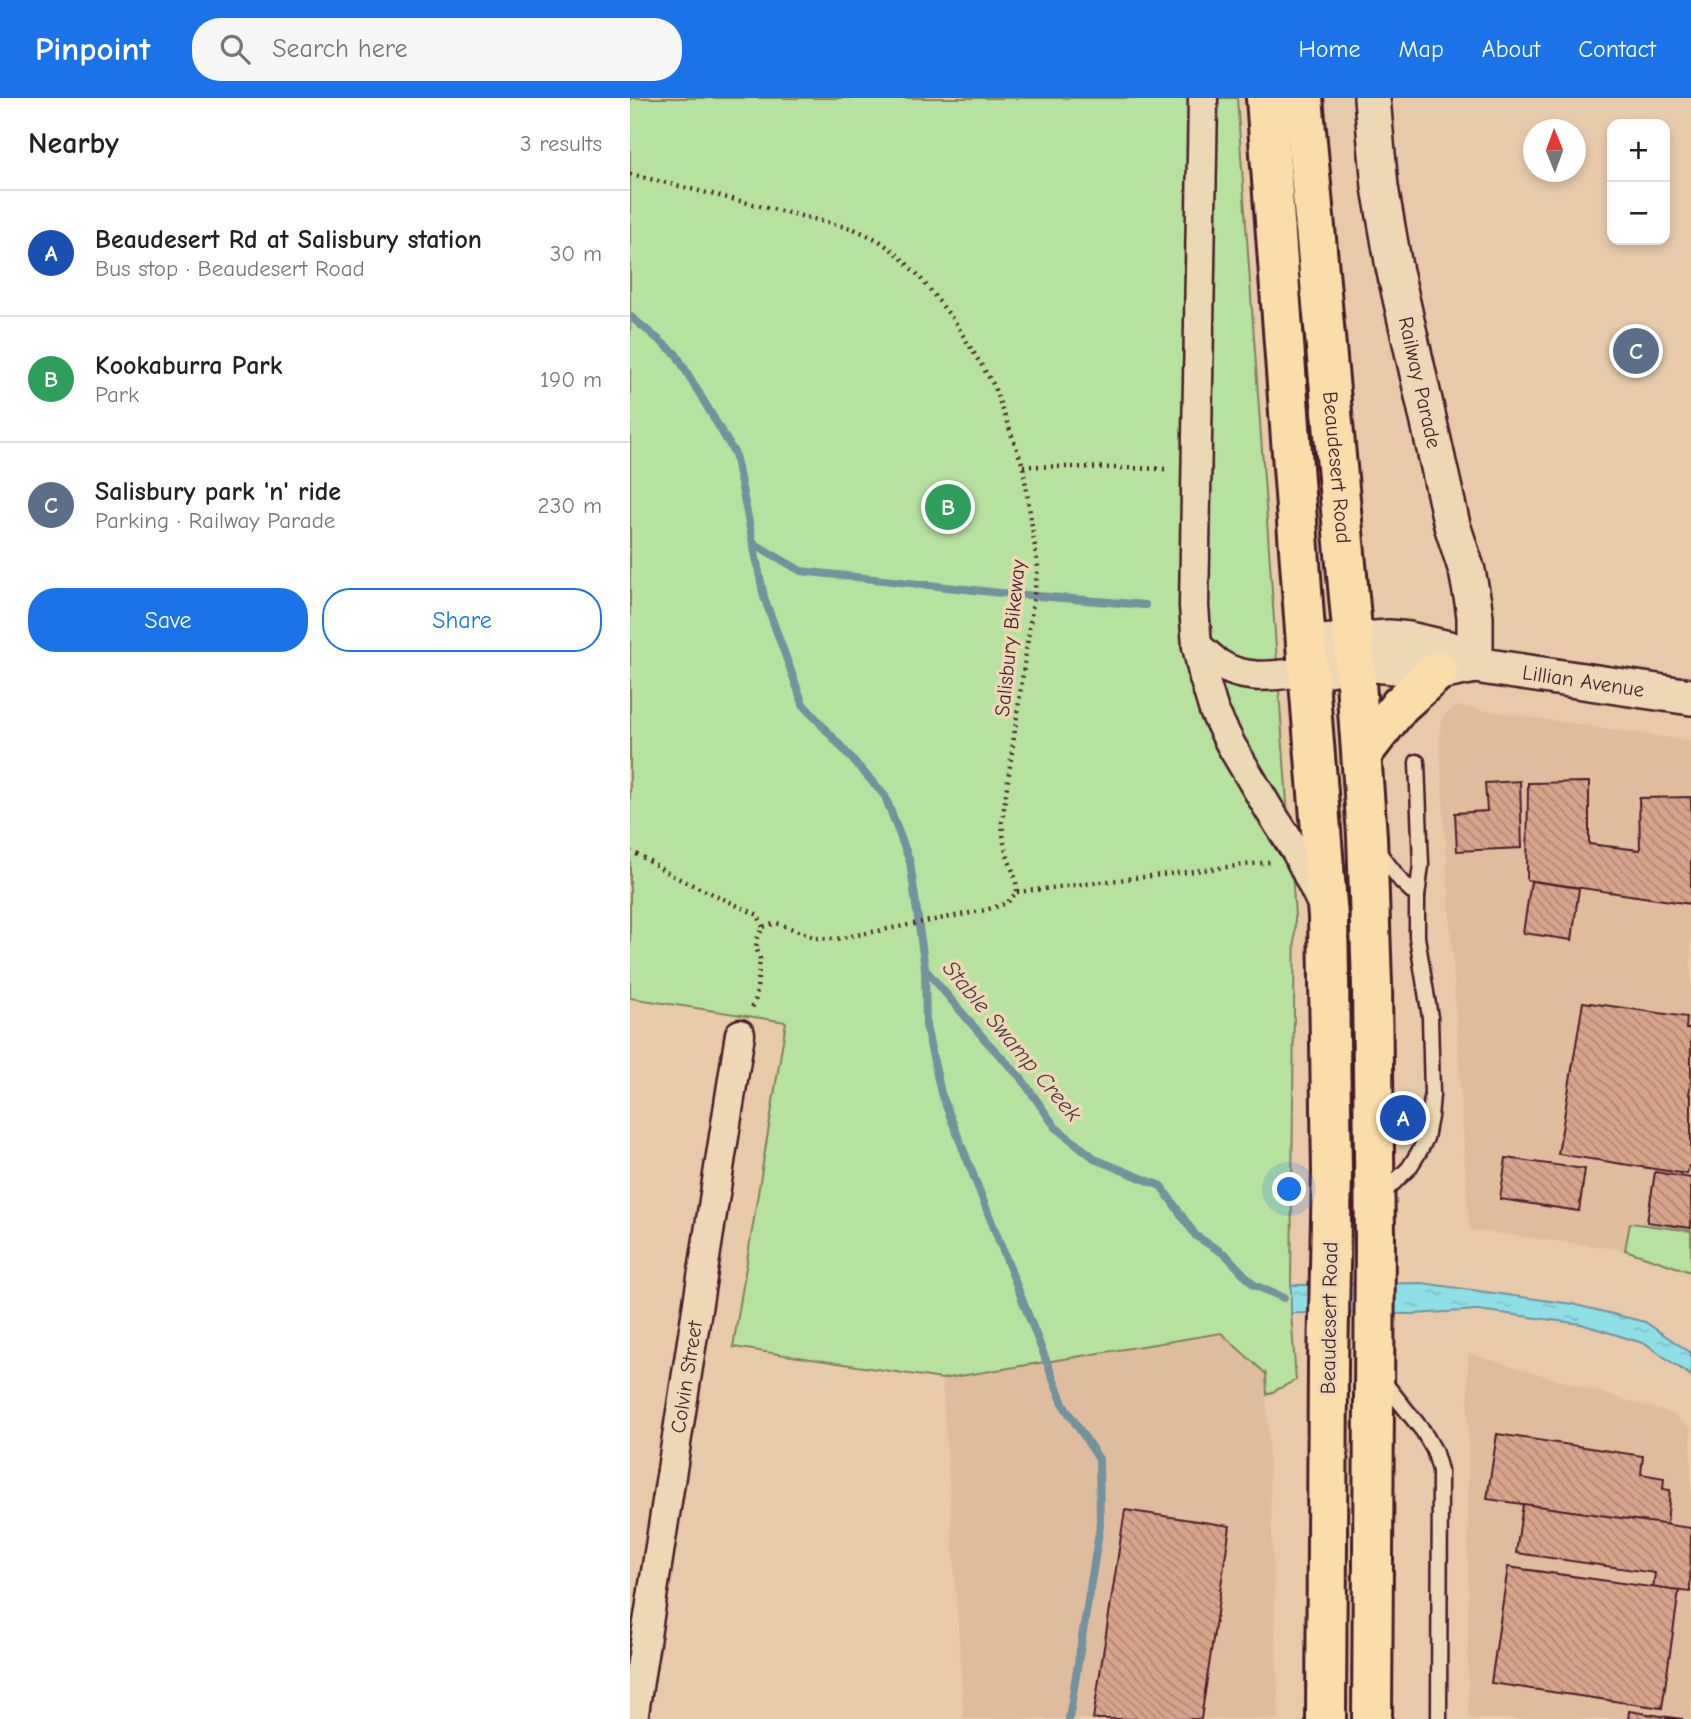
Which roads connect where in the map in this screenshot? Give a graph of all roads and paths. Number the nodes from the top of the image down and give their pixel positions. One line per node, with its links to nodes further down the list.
1 (1203, 98): 7 (street, Beaudesert Road)
2 (1266, 98): 10 (highway, Beaudesert Road)
3 (1303, 98): 9 (highway, Beaudesert Road)
4 (1372, 98): 11 (street, Railway Parade)
5 (630, 174): 6 (path, Salisbury Bikeway)
6 (1023, 466): 7 (path); 18 (path, Salisbury Bikeway)
7 (1196, 469): 8 (street, Beaudesert Road)
8 (1197, 646): 10 (street); 20 (street, Beaudesert Road)
9 (1354, 652): 10 (street, Lillian Avenue); 11 (street, Lillian Avenue); 13 (highway, Beaudesert Road)
10 (1307, 657): 20 (highway, Beaudesert Road)
11 (1456, 668): 12 (street, Lillian Avenue); 13 (highway)
12 (1691, 697)
13 (1362, 754): 15 (highway, Beaudesert Road)
14 (1417, 762): 19 (lane)
15 (1367, 836): 19 (lane); 23 (highway, Beaudesert Road)
16 (630, 851): 21 (path)
17 (1270, 862): 18 (path)
18 (1017, 892): 21 (path)
19 (1417, 896): 23 (lane)
20 (1328, 917): 26 (highway, Beaudesert Road)
21 (763, 927): 22 (path)
22 (740, 1034): 25 (street, Colvin Street)
23 (1375, 1220): 24 (highway, Beaudesert Road)
24 (1373, 1366): 27 (highway, Beaudesert Road); 28 (lane)
25 (633, 1719)
26 (1326, 1719)
27 (1372, 1719)
28 (1439, 1719)

